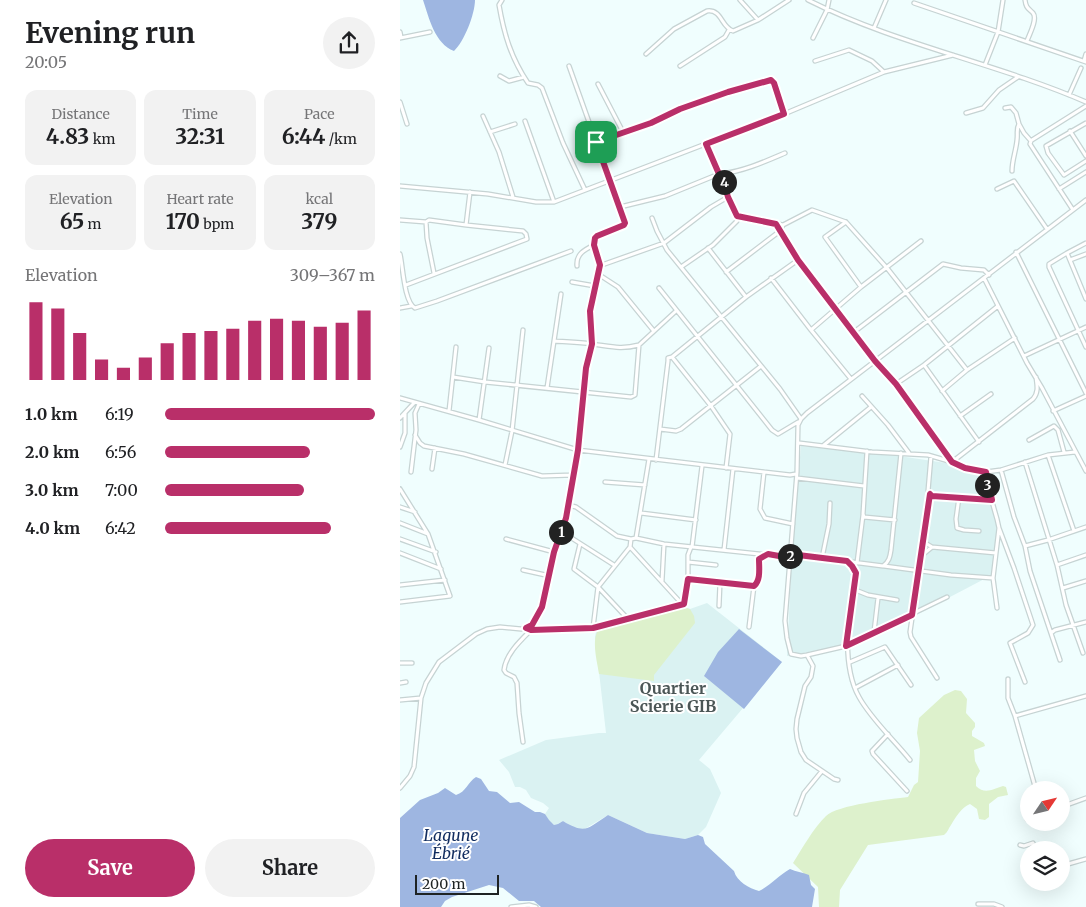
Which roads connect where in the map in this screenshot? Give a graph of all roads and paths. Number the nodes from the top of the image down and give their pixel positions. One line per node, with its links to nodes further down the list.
1 (502, 0): 32 (street)
2 (740, 0): 11 (street)
3 (788, 0): 11 (street)
4 (808, 0): 10 (street)
5 (829, 0): 10 (street)
6 (886, 0): 12 (street)
7 (1003, 0): 16 (street)
8 (1025, 0): 19 (street)
9 (914, 3): 16 (street)
10 (828, 10): 12 (street); 18 (street)
11 (758, 20): 13 (street)
12 (874, 28): 22 (street)
13 (729, 30): 20 (street); 27 (street)
14 (400, 32): 17 (street)
15 (430, 32): 17 (street)
16 (998, 32): 19 (street); 25 (street)
17 (401, 38)
18 (813, 38)
19 (1027, 41): 24 (street)
20 (646, 54)
21 (1086, 54): 24 (street)
22 (953, 55): 25 (street); 29 (street)
23 (815, 61): 29 (street)
24 (1085, 61)
25 (985, 65): 31 (street)
26 (569, 66): 51 (street)
27 (680, 66)
28 (1080, 68): 34 (street)
29 (884, 72): 40 (street)
30 (500, 76): 32 (street)
31 (1018, 76): 34 (street); 39 (street)
32 (524, 77): 63 (street)
33 (598, 84): 49 (street)
34 (1069, 95): 36 (street)
35 (400, 102): 44 (street)
36 (1086, 102)
37 (1086, 106): 50 (street)
38 (1005, 108): 46 (street)
39 (966, 113)
40 (784, 114): 49 (street); 52 (street)
41 (483, 116): 48 (street)
42 (525, 121): 68 (street)
43 (1086, 122): 47 (street)
44 (407, 124)
45 (515, 124): 48 (street)
46 (1019, 124): 50 (street); 56 (street)
47 (1070, 131): 54 (street); 55 (street)
48 (490, 132): 65 (street)
49 (623, 132): 51 (street)
50 (1031, 140): 62 (street)
51 (596, 142): 59 (street)
52 (706, 144): 58 (street); 59 (street)
53 (785, 153): 58 (street)
54 (1086, 156)
55 (1086, 161)
56 (1012, 171)
57 (1086, 172): 62 (street)
58 (720, 174): 66 (street); 69 (street)
59 (610, 180): 63 (street); 69 (street)
60 (400, 186): 64 (street)
61 (997, 189): 79 (street)
62 (1059, 189): 70 (street)
63 (585, 190): 68 (street)
64 (470, 192): 65 (street); 77 (street)
65 (513, 197): 68 (street)
66 (728, 197): 71 (street); 82 (street)
67 (1086, 200): 70 (street)
68 (554, 202)
69 (620, 207): 84 (street)
70 (1073, 210): 79 (street)
71 (737, 216): 76 (street); 85 (street)
72 (652, 218): 82 (street)
73 (400, 220): 74 (street)
74 (426, 222): 77 (street); 98 (street)
75 (846, 222): 78 (street); 96 (street); 108 (street)
76 (776, 224): 78 (street); 80 (street)
77 (466, 225): 98 (street)
78 (783, 225): 80 (street)
79 (1047, 229): 87 (street)
80 (780, 231): 91 (street); 97 (street)
81 (922, 241): 96 (street)
82 (664, 243): 93 (street); 95 (street)
83 (1086, 243): 89 (street)
84 (594, 245): 93 (street); 94 (street)
85 (708, 248): 95 (street); 97 (street)
86 (571, 251): 114 (street)
87 (1016, 252): 100 (street); 129 (street)
88 (400, 254): 105 (street)
89 (1067, 254): 92 (street); 125 (street)
90 (1086, 254): 92 (street)
91 (798, 260): 101 (street); 117 (street)
92 (1070, 260): 107 (street)
93 (600, 265): 99 (street)
94 (577, 266)
95 (681, 267): 119 (street)
96 (887, 268): 108 (street); 110 (street)
97 (726, 272): 112 (street)
98 (434, 274): 105 (street)
99 (598, 274): 106 (street); 123 (street)
100 (989, 274): 102 (street); 110 (street)
101 (771, 278): 112 (street); 124 (street)
102 (984, 278): 115 (street); 120 (street)
103 (572, 282): 106 (street)
104 (1086, 284): 107 (street)
105 (406, 285): 114 (street)
106 (595, 286): 131 (street)
107 (1081, 286): 113 (street)
108 (862, 287): 117 (street)
109 (659, 288): 118 (street)
110 (906, 291): 120 (street); 126 (street)
111 (561, 294): 130 (street)
112 (746, 297): 119 (street)
113 (1086, 299)
114 (411, 306): 116 (street)
115 (998, 306): 128 (street); 133 (street)
116 (400, 308)
117 (836, 308): 124 (street); 126 (street)
118 (676, 311): 123 (street); 127 (street)
119 (720, 317): 127 (street); 141 (street)
120 (928, 320): 133 (street); 139 (street)
121 (1086, 326): 125 (street)
122 (523, 330): 148 (street)
123 (653, 330): 132 (street)
124 (811, 330): 145 (street)
125 (1078, 330): 129 (street); 135 (street)
126 (854, 332): 139 (street)
127 (697, 337): 138 (street); 149 (street)
128 (1015, 338): 137 (street); 142 (street)
129 (1060, 340): 137 (street); 154 (street)
130 (554, 341): 131 (street); 150 (street)
131 (592, 344): 132 (street); 152 (street)
132 (639, 345): 152 (street)
133 (948, 346): 140 (street); 142 (street)
134 (456, 347): 143 (street)
135 (1086, 347)
136 (488, 348): 146 (street)
137 (1024, 356): 144 (street)
138 (672, 357): 159 (street); 168 (street)
139 (875, 361): 145 (street); 147 (street)
140 (924, 365): 147 (street); 151 (street)
141 (761, 366): 149 (street); 167 (street)
142 (967, 370): 151 (street)
143 (454, 377): 146 (street); 161 (street)
144 (1036, 377): 162 (street); 172 (street)
145 (851, 380): 167 (street)
146 (485, 382): 148 (street); 166 (street)
147 (896, 384): 187 (street)
148 (517, 385): 150 (street); 169 (street)
149 (735, 385): 159 (street); 167 (street)
150 (547, 388): 152 (street)
151 (942, 391): 164 (street)
152 (584, 393): 177 (street)
153 (991, 394): 164 (street)
154 (1086, 395): 162 (street)
155 (862, 396): 160 (street)
156 (400, 398): 157 (street)
157 (414, 403): 158 (street); 163 (street)
158 (419, 404): 161 (street); 170 (street)
159 (711, 406): 168 (street); 191 (street)
160 (871, 408): 174 (street); 182 (street)
161 (449, 411): 166 (street)
162 (1053, 411): 180 (street)
163 (405, 413): 165 (street); 175 (street)
164 (960, 416): 172 (street)
165 (400, 418)
166 (479, 420): 169 (street)
167 (800, 421): 173 (street)
168 (660, 429): 186 (street)
169 (512, 431): 177 (street); 189 (street)
170 (415, 435): 176 (street); 196 (street)
171 (1029, 440): 179 (street)
172 (979, 442): 187 (street)
173 (798, 443): 174 (street); 200 (street)
174 (824, 445): 178 (street)
175 (400, 447)
176 (435, 448): 189 (street); 192 (street)
177 (578, 450): 185 (street); 199 (street)
178 (867, 451): 181 (street); 203 (street)
179 (1064, 452): 180 (street); 183 (street)
180 (1075, 452): 195 (street)
181 (901, 453): 182 (street); 215 (street)
182 (910, 454): 184 (street)
183 (1048, 454): 188 (street); 221 (street)
184 (931, 456): 187 (street); 205 (street)
185 (649, 459): 186 (street); 202 (street)
186 (656, 460): 190 (street)
187 (952, 462): 198 (street)
188 (1025, 462): 194 (street); 228 (street)
189 (504, 465): 199 (street)
190 (702, 466): 191 (street); 214 (street)
191 (726, 468): 193 (street)
192 (432, 469)
193 (733, 469): 197 (street); 236 (street)
194 (1001, 470): 198 (street); 232 (street)
195 (1086, 471)
196 (411, 472)
197 (764, 472): 200 (street); 217 (street)
198 (986, 472): 207 (street)
199 (573, 475): 209 (street)
200 (796, 476): 203 (street); 217 (street)
201 (606, 482): 202 (street)
202 (645, 485): 212 (street)
203 (864, 486): 213 (street)
204 (401, 491): 211 (street)
205 (930, 494): 206 (street); 229 (street)
206 (959, 497): 207 (street); 220 (street)
207 (992, 500): 219 (street)
208 (830, 503): 245 (street)
209 (568, 505): 223 (street); 227 (street)
210 (400, 507): 211 (street)
211 (415, 512): 222 (street)
212 (641, 513): 214 (street); 224 (street)
213 (863, 514): 215 (street); 248 (street)
214 (696, 520): 234 (street)
215 (895, 520): 252 (street)
216 (400, 523): 222 (street)
217 (793, 524): 243 (street)
218 (1086, 526): 221 (street)
219 (999, 528): 240 (street); 296 (street)
220 (979, 531)
221 (1074, 531): 228 (street)
222 (428, 534): 237 (street)
223 (560, 535): 230 (street); 238 (street)
224 (636, 538): 227 (street); 231 (street)
225 (400, 539): 237 (street)
226 (506, 539): 238 (street)
227 (631, 539): 233 (street)
228 (1048, 540): 232 (street); 249 (street)
229 (922, 541): 235 (street); 244 (street)
230 (580, 544): 250 (street); 264 (street)
231 (664, 544): 234 (street); 260 (street)
232 (1025, 546): 284 (street)
233 (630, 547): 250 (street); 260 (street)
234 (691, 547): 236 (street); 247 (street)
235 (932, 547): 240 (street); 244 (street)
236 (724, 550): 241 (street)
237 (436, 552): 253 (street)
238 (554, 552): 256 (street)
239 (400, 553): 253 (street)
240 (996, 553): 257 (street)
241 (768, 554): 243 (street); 265 (street)
242 (1086, 555): 249 (street)
243 (790, 556): 245 (street); 287 (street)
244 (921, 556): 255 (street)
245 (822, 558): 246 (street)
246 (847, 561): 248 (street); 267 (street)
247 (688, 562): 251 (street); 258 (street)
248 (857, 563): 252 (street)
249 (1057, 564): 266 (street)
250 (614, 565): 264 (street)
251 (716, 565)
252 (883, 566): 255 (street)
253 (442, 570): 259 (street)
254 (523, 570): 256 (street)
255 (919, 570): 257 (street); 275 (street)
256 (550, 576): 280 (street)
257 (993, 578): 274 (street)
258 (688, 579): 262 (street); 272 (street)
259 (445, 580): 263 (street); 271 (street)
260 (662, 581): 272 (street)
261 (1086, 582): 266 (street)
262 (720, 583): 265 (street); 273 (street)
263 (400, 585)
264 (598, 586): 276 (street); 281 (street)
265 (754, 586): 279 (street)
266 (1064, 588): 278 (street)
267 (853, 589): 269 (street); 285 (street)
268 (948, 597): 275 (street)
269 (878, 598): 270 (street); 283 (street)
270 (897, 600)
271 (400, 602)
272 (682, 604): 276 (street)
273 (718, 606)
274 (997, 608)
275 (912, 615): 283 (street); 293 (street)
276 (627, 618): 281 (street)
277 (1086, 622): 278 (street)
278 (1074, 625): 284 (street); 286 (street)
279 (749, 627)
280 (526, 628): 282 (street); 301 (street)
281 (593, 628): 282 (street)
282 (531, 630): 305 (street)
283 (874, 632): 285 (street)
284 (1051, 634): 288 (street)
285 (846, 646): 287 (street); 289 (street)
286 (1083, 653)
287 (806, 655): 307 (street)
288 (1060, 660)
289 (850, 662): 292 (street); 299 (street)
290 (412, 663): 291 (street)
291 (400, 664)
292 (898, 666): 298 (street); 299 (street)
293 (937, 678)
294 (1008, 678): 303 (street)
295 (406, 682): 297 (street)
296 (1025, 682)
297 (400, 683)
298 (911, 685)
299 (854, 688): 304 (street)
300 (1086, 696): 303 (street)
301 (421, 698): 302 (street); 310 (street)
302 (400, 700)
303 (1014, 716): 309 (street)
304 (888, 734): 306 (street); 311 (street)
305 (523, 742)
306 (910, 760)
307 (822, 771): 308 (street); 314 (street)
308 (838, 780)
309 (1033, 781)
310 (400, 788)
311 (906, 791)
312 (1086, 798): 313 (street)
313 (1070, 804)
314 (796, 814)
315 (1086, 859): 316 (street)
316 (1070, 863)
317 (978, 904): 320 (street)
318 (512, 907): 319 (street)
319 (536, 907)
320 (1002, 907)

